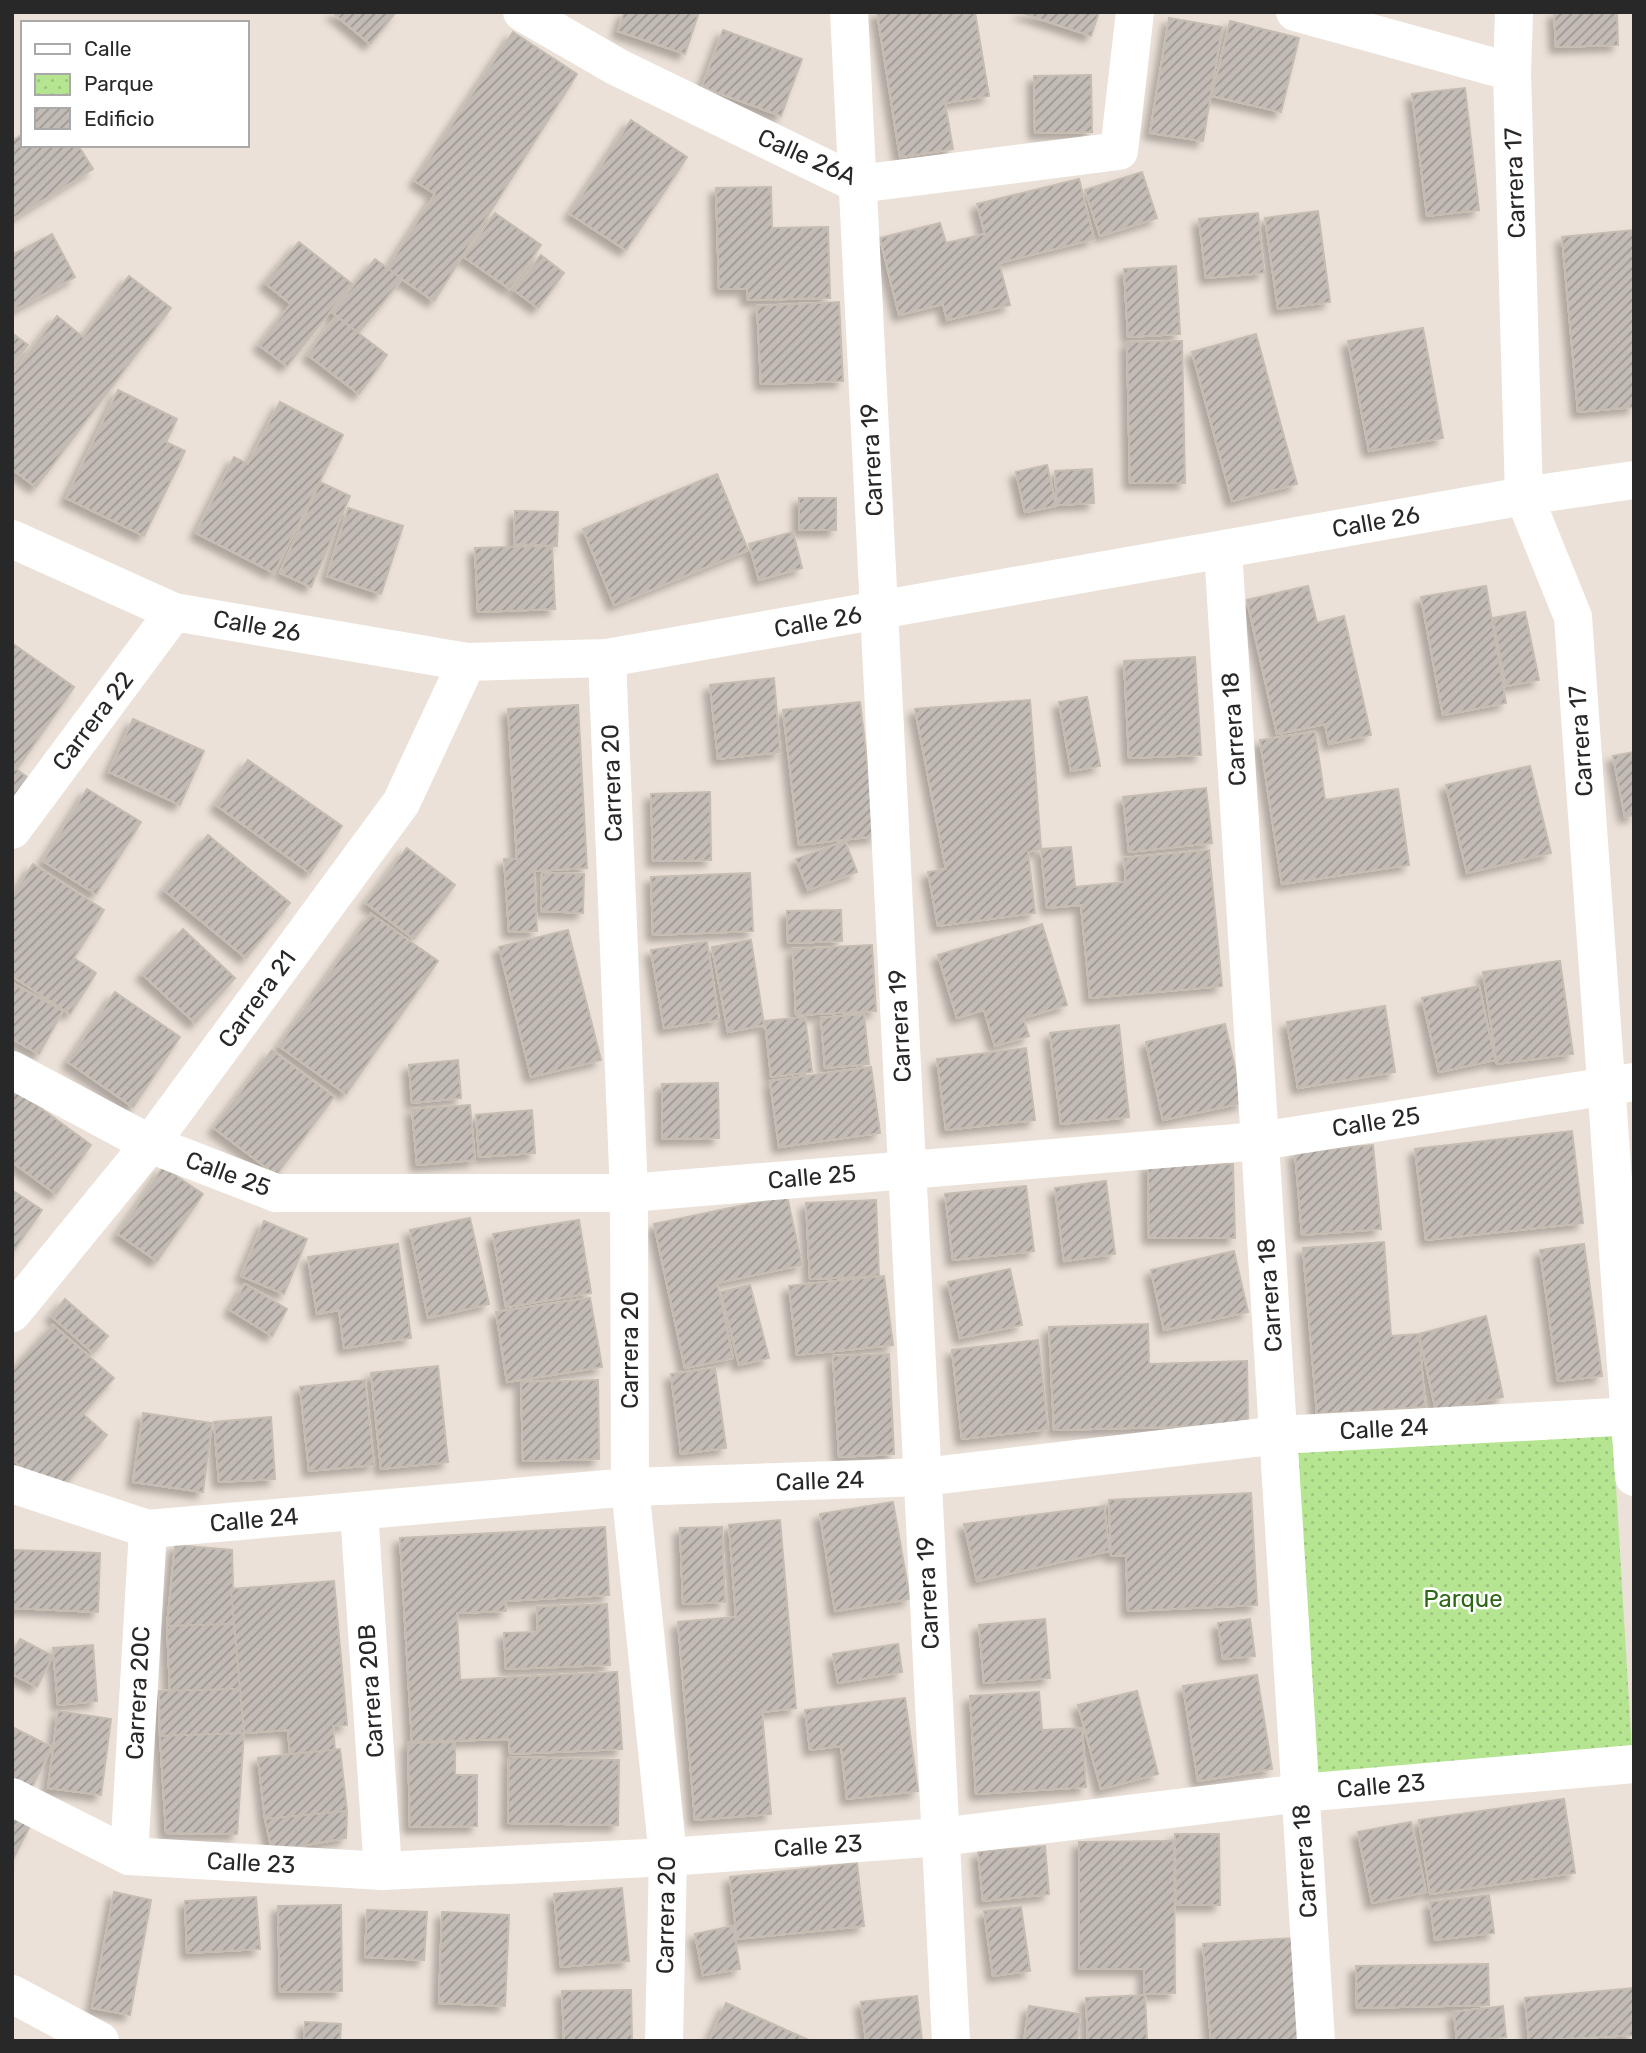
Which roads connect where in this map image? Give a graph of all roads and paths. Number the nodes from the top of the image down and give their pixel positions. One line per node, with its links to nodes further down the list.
1 (522, 12): 7 (street, Calle 26A)
2 (849, 12): 7 (street, Carrera 19)
3 (1135, 12): 7 (street, Calle 26A)
4 (1295, 12): 6 (street)
5 (1514, 12): 6 (street, Carrera 17)
6 (1512, 72): 9 (street, Carrera 17)
7 (858, 184): 12 (street, Carrera 19)
8 (1634, 480): 9 (street, Calle 26)
9 (1524, 496): 11 (street, Calle 26); 18 (street, Carrera 17)
10 (12, 539): 13 (street, Calle 26)
11 (1223, 550): 12 (street, Calle 26); 19 (street, Carrera 18)
12 (879, 611): 14 (street, Calle 26); 21 (street, Carrera 19)
13 (174, 612): 15 (street, Calle 26); 16 (street, Carrera 22)
14 (607, 658): 15 (street, Calle 26); 22 (street, Carrera 20)
15 (467, 662): 20 (street, Carrera 21)
16 (12, 830)
17 (12, 1070): 20 (street, Calle 25)
18 (1620, 1083): 19 (street, Calle 25); 24 (street, Carrera 17)
19 (1260, 1141): 21 (street, Calle 25); 25 (street, Carrera 18)
20 (150, 1144): 22 (street, Calle 25); 23 (street, Carrera 21)
21 (907, 1169): 22 (street, Calle 25); 27 (street, Carrera 19)
22 (629, 1193): 29 (street, Carrera 20)
23 (12, 1313)
24 (1632, 1417): 25 (street, Calle 24); 26 (street, Carrera 17)
25 (1279, 1435): 27 (street, Calle 24); 33 (street, Carrera 18)
26 (1634, 1477)
27 (923, 1478): 29 (street, Calle 24); 35 (street, Carrera 19)
28 (12, 1484): 31 (street, Calle 24)
29 (630, 1487): 30 (street, Calle 24); 37 (street, Carrera 20)
30 (359, 1511): 31 (street, Calle 24); 38 (street, Carrera 20B)
31 (148, 1529): 36 (street, Carrera 20C)
32 (1634, 1764): 33 (street, Calle 23)
33 (1301, 1793): 35 (street, Calle 23); 43 (street, Carrera 18)
34 (12, 1797): 36 (street, Calle 23)
35 (940, 1837): 37 (street, Calle 23); 42 (street, Carrera 19)
36 (128, 1856): 38 (street, Calle 23)
37 (668, 1857): 38 (street, Calle 23); 41 (street, Carrera 20)
38 (383, 1871)
39 (12, 1994): 40 (street)
40 (100, 2041)
41 (664, 2041)
42 (951, 2041)
43 (1316, 2041)

